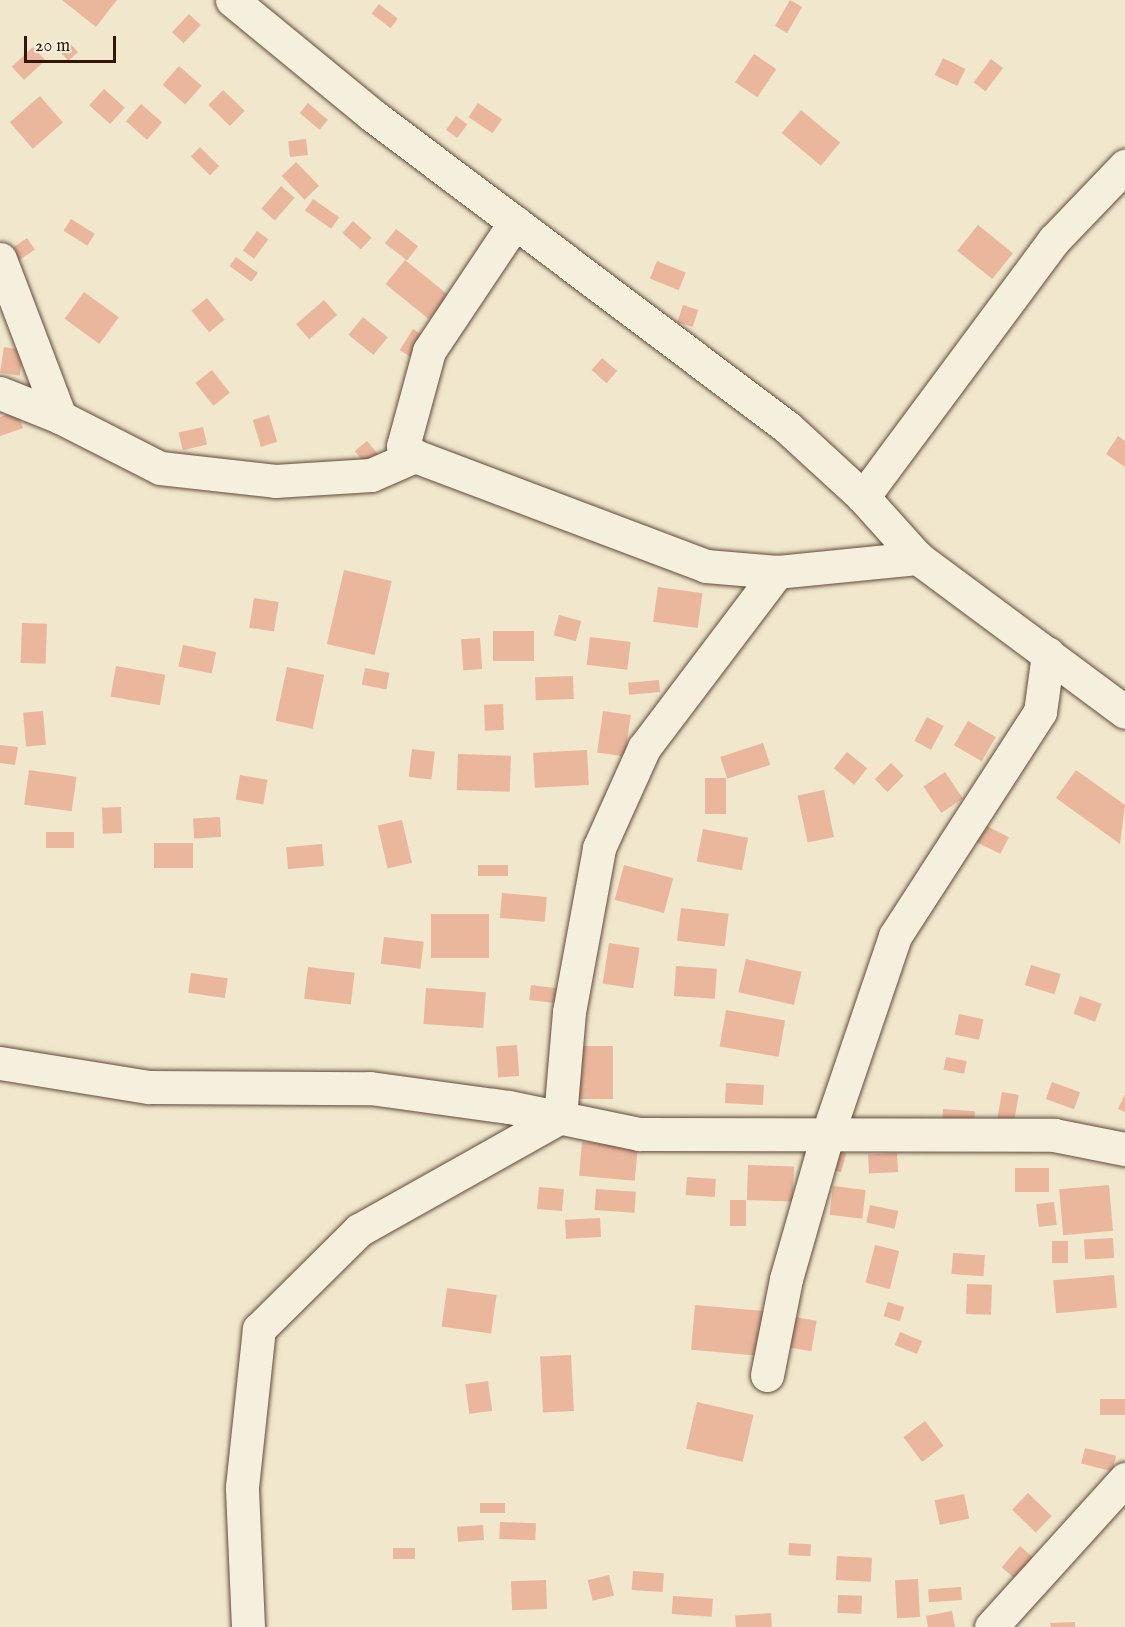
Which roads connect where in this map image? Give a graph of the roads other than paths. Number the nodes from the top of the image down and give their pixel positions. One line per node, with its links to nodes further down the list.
1 (232, 0): 3 (street)
2 (1125, 166): 8 (street)
3 (514, 222): 7 (street); 8 (street)
4 (0, 259): 6 (street)
5 (0, 393): 6 (street)
6 (60, 417): 7 (street)
7 (415, 456): 10 (street)
8 (863, 497): 9 (street)
9 (918, 558): 10 (street); 11 (street)
10 (777, 572): 14 (street)
11 (1048, 654): 12 (street); 15 (street)
12 (1125, 712)
13 (0, 1063): 14 (street)
14 (560, 1118): 15 (street); 19 (street)
15 (827, 1136): 16 (street); 17 (street)
16 (1125, 1149)
17 (767, 1375)
18 (1125, 1479): 20 (street)
19 (248, 1627)
20 (991, 1627)

